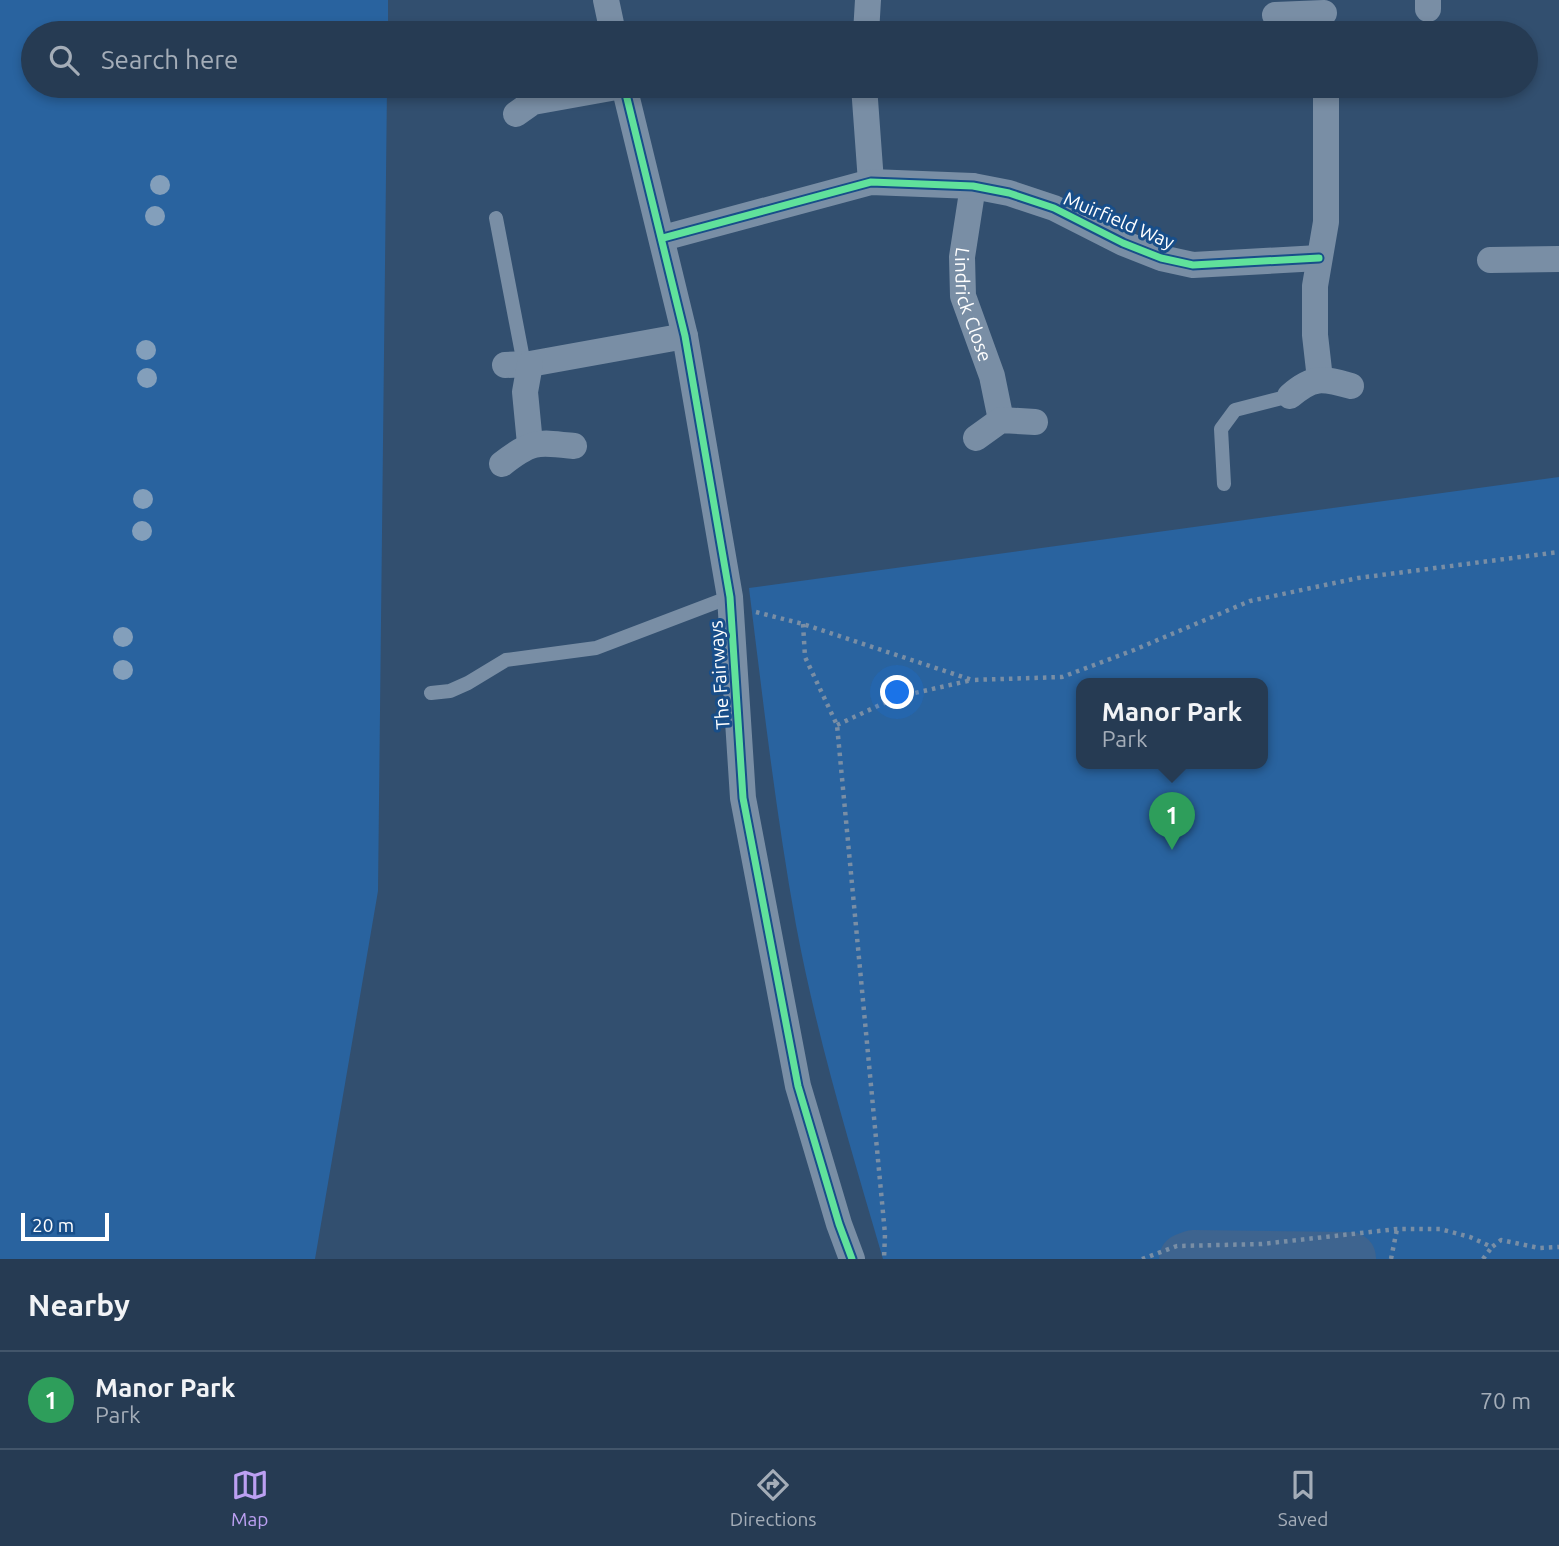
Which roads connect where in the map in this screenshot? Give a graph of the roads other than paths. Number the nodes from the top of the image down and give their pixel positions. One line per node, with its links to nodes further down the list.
1 (606, 0): 5 (street)
2 (868, 0): 6 (street)
3 (1275, 15): 4 (street)
4 (1324, 16)
5 (610, 21)
6 (867, 21)
7 (556, 98): 11 (street, The Fairways)
8 (626, 98): 15 (street, The Fairways)
9 (865, 98): 12 (street)
10 (1326, 98): 16 (street)
11 (516, 114)
12 (871, 182): 13 (street, Muirfield Way); 15 (street, Muirfield Way)
13 (973, 186): 16 (street, Muirfield Way); 24 (street, Lindrick Close)
14 (496, 218): 20 (lane)
15 (663, 238): 19 (street, The Fairways)
16 (1319, 258): 21 (street)
17 (1559, 259): 18 (street)
18 (1490, 260)
19 (685, 336): 20 (street); 31 (street, The Fairways)
20 (520, 364): 27 (street)
21 (1320, 379): 22 (street); 23 (street)
22 (1351, 386)
23 (1290, 396): 30 (lane)
24 (1001, 420): 25 (street); 26 (street)
25 (1035, 422)
26 (976, 438)
27 (530, 444): 28 (street); 29 (street)
28 (574, 446)
29 (502, 464)
30 (1224, 484)
31 (730, 597): 32 (lane); 33 (street, The Fairways)
32 (431, 693)
33 (852, 1259)

